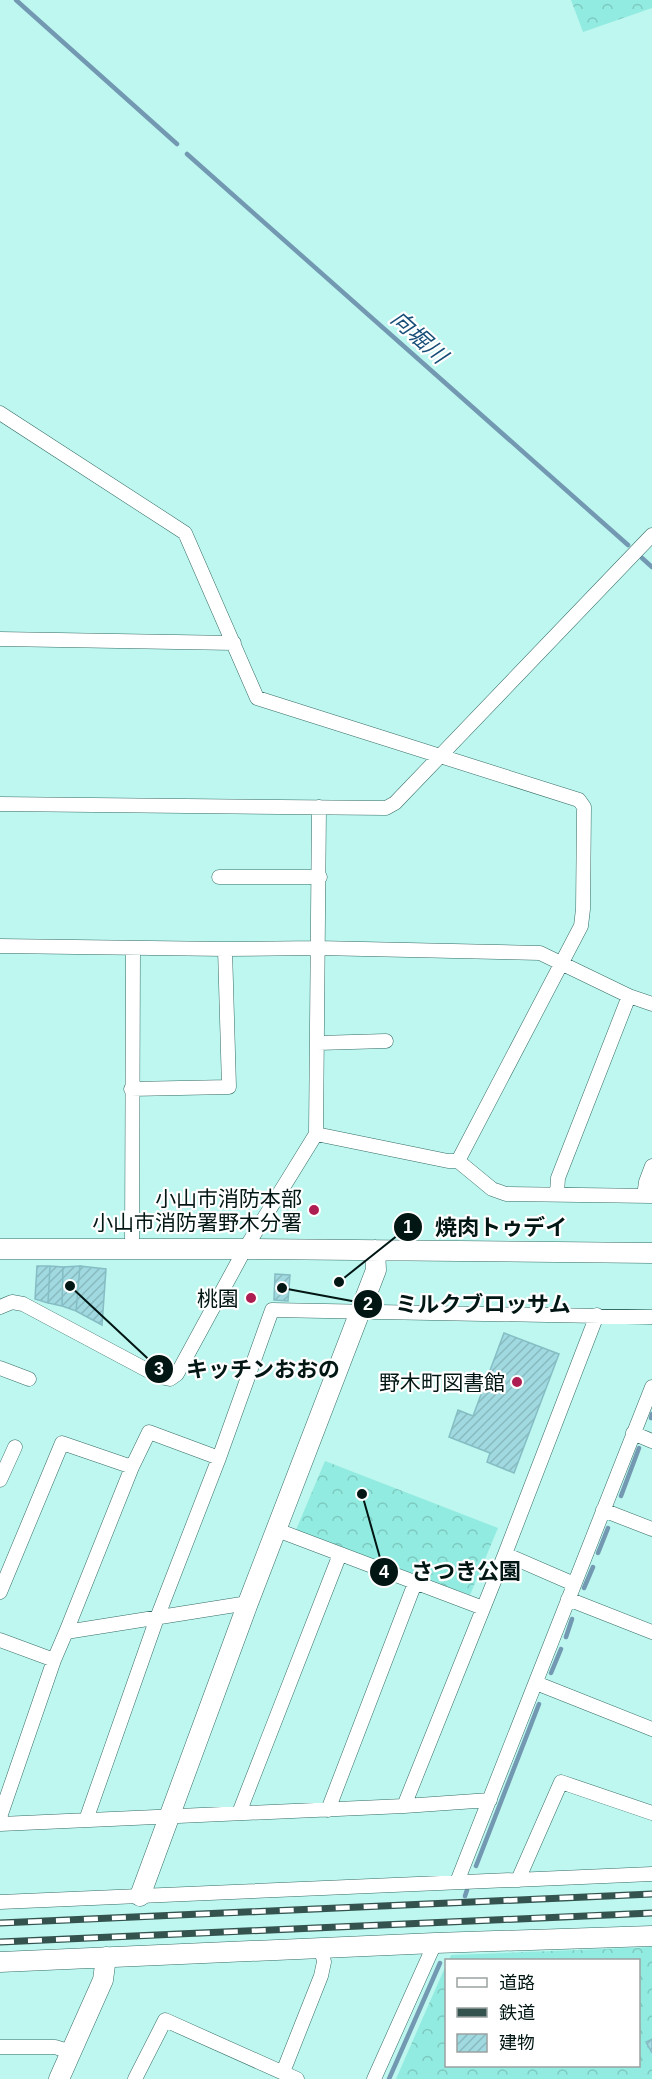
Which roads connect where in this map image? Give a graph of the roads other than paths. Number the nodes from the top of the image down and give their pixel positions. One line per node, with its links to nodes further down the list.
1 (0, 413): 4 (street)
2 (652, 535): 5 (street)
3 (0, 639): 4 (street)
4 (234, 643): 5 (street)
5 (440, 755): 7 (street); 14 (street)
6 (0, 804): 7 (street)
7 (319, 807): 9 (street)
8 (219, 877): 9 (street)
9 (320, 877): 12 (street)
10 (0, 946): 11 (street)
11 (133, 948): 13 (street); 19 (street)
12 (318, 948): 13 (street); 14 (street); 18 (street)
13 (225, 949): 19 (street)
14 (561, 962): 15 (street); 21 (street)
15 (629, 996): 16 (street); 23 (street)
16 (652, 1005)
17 (386, 1041): 18 (street)
18 (318, 1043): 20 (street)
19 (131, 1089): 25 (street)
20 (316, 1134): 21 (street); 27 (street)
21 (458, 1161): 23 (street)
22 (652, 1166): 24 (street)
23 (557, 1193): 24 (street)
24 (648, 1196)
25 (132, 1248): 26 (street); 27 (street)
26 (0, 1249)
27 (245, 1249): 28 (street); 30 (street)
28 (375, 1250): 29 (street); 31 (street)
29 (652, 1253)
30 (0, 1307)
31 (361, 1312): 32 (street); 40 (street); 45 (street)
32 (597, 1315): 33 (street); 47 (street)
33 (652, 1317)
34 (0, 1368): 35 (street)
35 (29, 1379)
36 (652, 1386): 37 (street)
37 (633, 1433): 38 (street); 43 (street)
38 (652, 1441)
39 (15, 1446): 42 (street)
40 (219, 1458): 41 (street); 54 (street)
41 (132, 1467): 50 (street); 55 (street)
42 (1, 1473)
43 (603, 1510): 44 (street); 49 (street)
44 (652, 1529)
45 (277, 1530): 46 (street); 52 (street)
46 (340, 1554): 48 (street); 64 (street)
47 (505, 1554): 49 (street); 53 (street)
48 (415, 1583): 53 (street); 63 (street)
49 (574, 1584): 51 (street)
50 (0, 1592)
51 (568, 1599): 56 (street); 59 (street)
52 (248, 1603): 54 (street); 66 (street)
53 (483, 1608): 62 (street)
54 (157, 1618): 55 (street); 68 (street)
55 (66, 1632): 58 (street)
56 (652, 1632)
57 (0, 1640): 58 (street)
58 (54, 1660): 67 (street)
59 (536, 1683): 60 (street); 61 (street)
60 (652, 1729)
61 (490, 1800): 62 (street); 72 (street)
62 (404, 1806): 63 (street)
63 (328, 1810): 64 (street)
64 (239, 1813): 66 (street)
65 (652, 1813): 71 (street)
66 (169, 1816): 68 (street); 73 (street)
67 (0, 1817)
68 (86, 1820): 69 (street)
69 (0, 1824)
70 (651, 1871): 71 (street)
71 (518, 1880): 72 (street)
72 (457, 1882): 73 (street)
73 (140, 1896): 74 (street)
74 (0, 1902)
75 (652, 1936): 76 (street)
76 (435, 1943): 77 (street); 86 (street)
77 (321, 1947): 78 (street); 82 (street)
78 (106, 1957): 79 (street); 81 (street)
79 (0, 1962)
80 (0, 2047): 81 (street)
81 (71, 2052): 83 (street)
82 (283, 2072): 84 (street); 85 (street)
83 (59, 2079)
84 (135, 2079)
85 (297, 2079)
86 (374, 2079)

